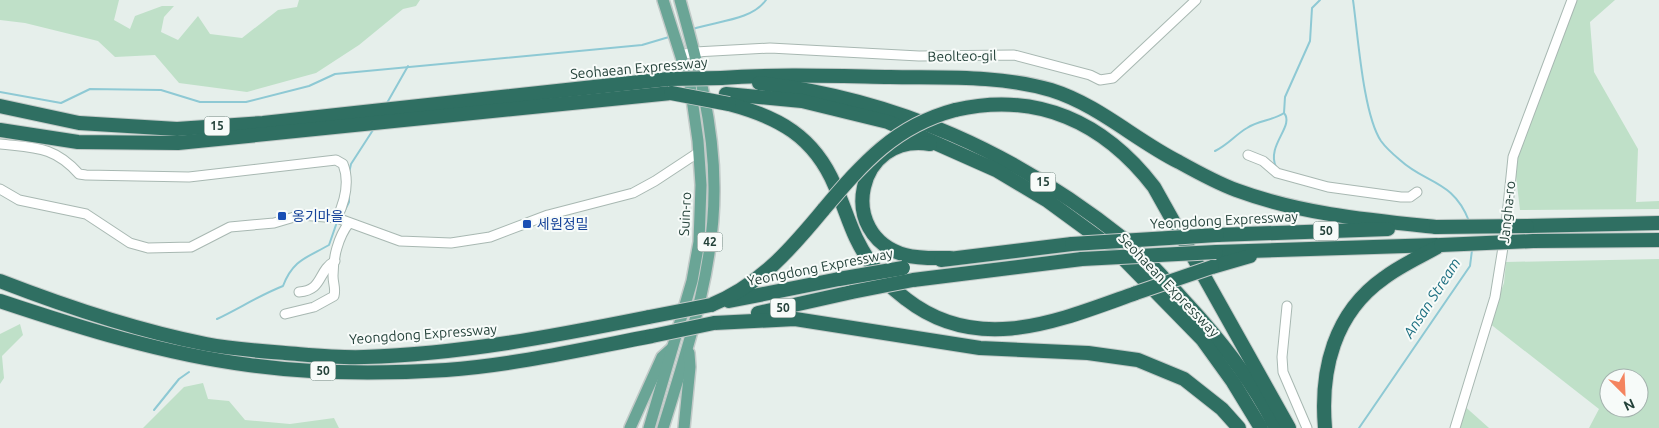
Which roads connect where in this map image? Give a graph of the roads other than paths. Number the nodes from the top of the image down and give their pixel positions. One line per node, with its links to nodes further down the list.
1 (663, 0): 6 (main road, Suin-ro / 42)
2 (680, 0): 5 (main road, Suin-ro / 42)
3 (1196, 0): 5 (street, Beolteo-gil)
4 (1572, 0): 46 (street, Jangha-ro)
5 (694, 48): 6 (street, Beolteo-gil); 34 (main road, Suin-ro / 42)
6 (679, 52): 14 (main road, Suin-ro / 42)
7 (720, 78): 10 (highway, Seohaean Expressway / 15, bridge); 21 (highway); 42 (highway, Seohaean Expressway / 15)
8 (727, 99): 10 (highway, Seohaean Expressway / 15, bridge); 13 (highway, Seohaean Expressway / 15); 24 (highway, bridge)
9 (0, 106): 10 (highway, Seohaean Expressway / 15)
10 (406, 114): 11 (highway, Seohaean Expressway / 15)
11 (0, 130)
12 (0, 144): 18 (street)
13 (941, 146): 25 (highway); 41 (highway, Seohaean Expressway / 15)
14 (699, 152): 19 (street); 35 (main road, Suin-ro / 42)
15 (1248, 155): 17 (street)
16 (0, 190): 18 (street)
17 (1417, 192)
18 (337, 218): 19 (street)
19 (349, 223): 26 (street)
20 (1659, 223): 21 (highway, Yeongdong Expressway / 50, bridge)
21 (1436, 227): 25 (highway, Yeongdong Expressway / 50, bridge)
22 (1659, 240): 23 (highway, 50, bridge)
23 (1441, 245): 24 (highway, 50); 45 (highway)
24 (1288, 251): 33 (highway, 50, bridge)
25 (950, 258): 30 (highway, Yeongdong Expressway / 50, bridge)
26 (335, 260): 28 (street); 32 (street)
27 (0, 281): 30 (highway, Yeongdong Expressway / 50, bridge)
28 (299, 292)
29 (0, 301): 33 (highway, 50, bridge)
30 (711, 305): 43 (highway, bridge)
31 (1287, 306): 44 (street)
32 (285, 314)
33 (714, 323): 40 (highway)
34 (688, 346): 38 (main road, Suin-ro / 42); 39 (main road)
35 (673, 347): 36 (main road); 37 (main road, Suin-ro / 42)
36 (630, 428)
37 (649, 428)
38 (663, 428)
39 (684, 428)
40 (1239, 428)
41 (1261, 428)
42 (1276, 428)
43 (1288, 428)
44 (1307, 428)
45 (1325, 428)
46 (1455, 428)

